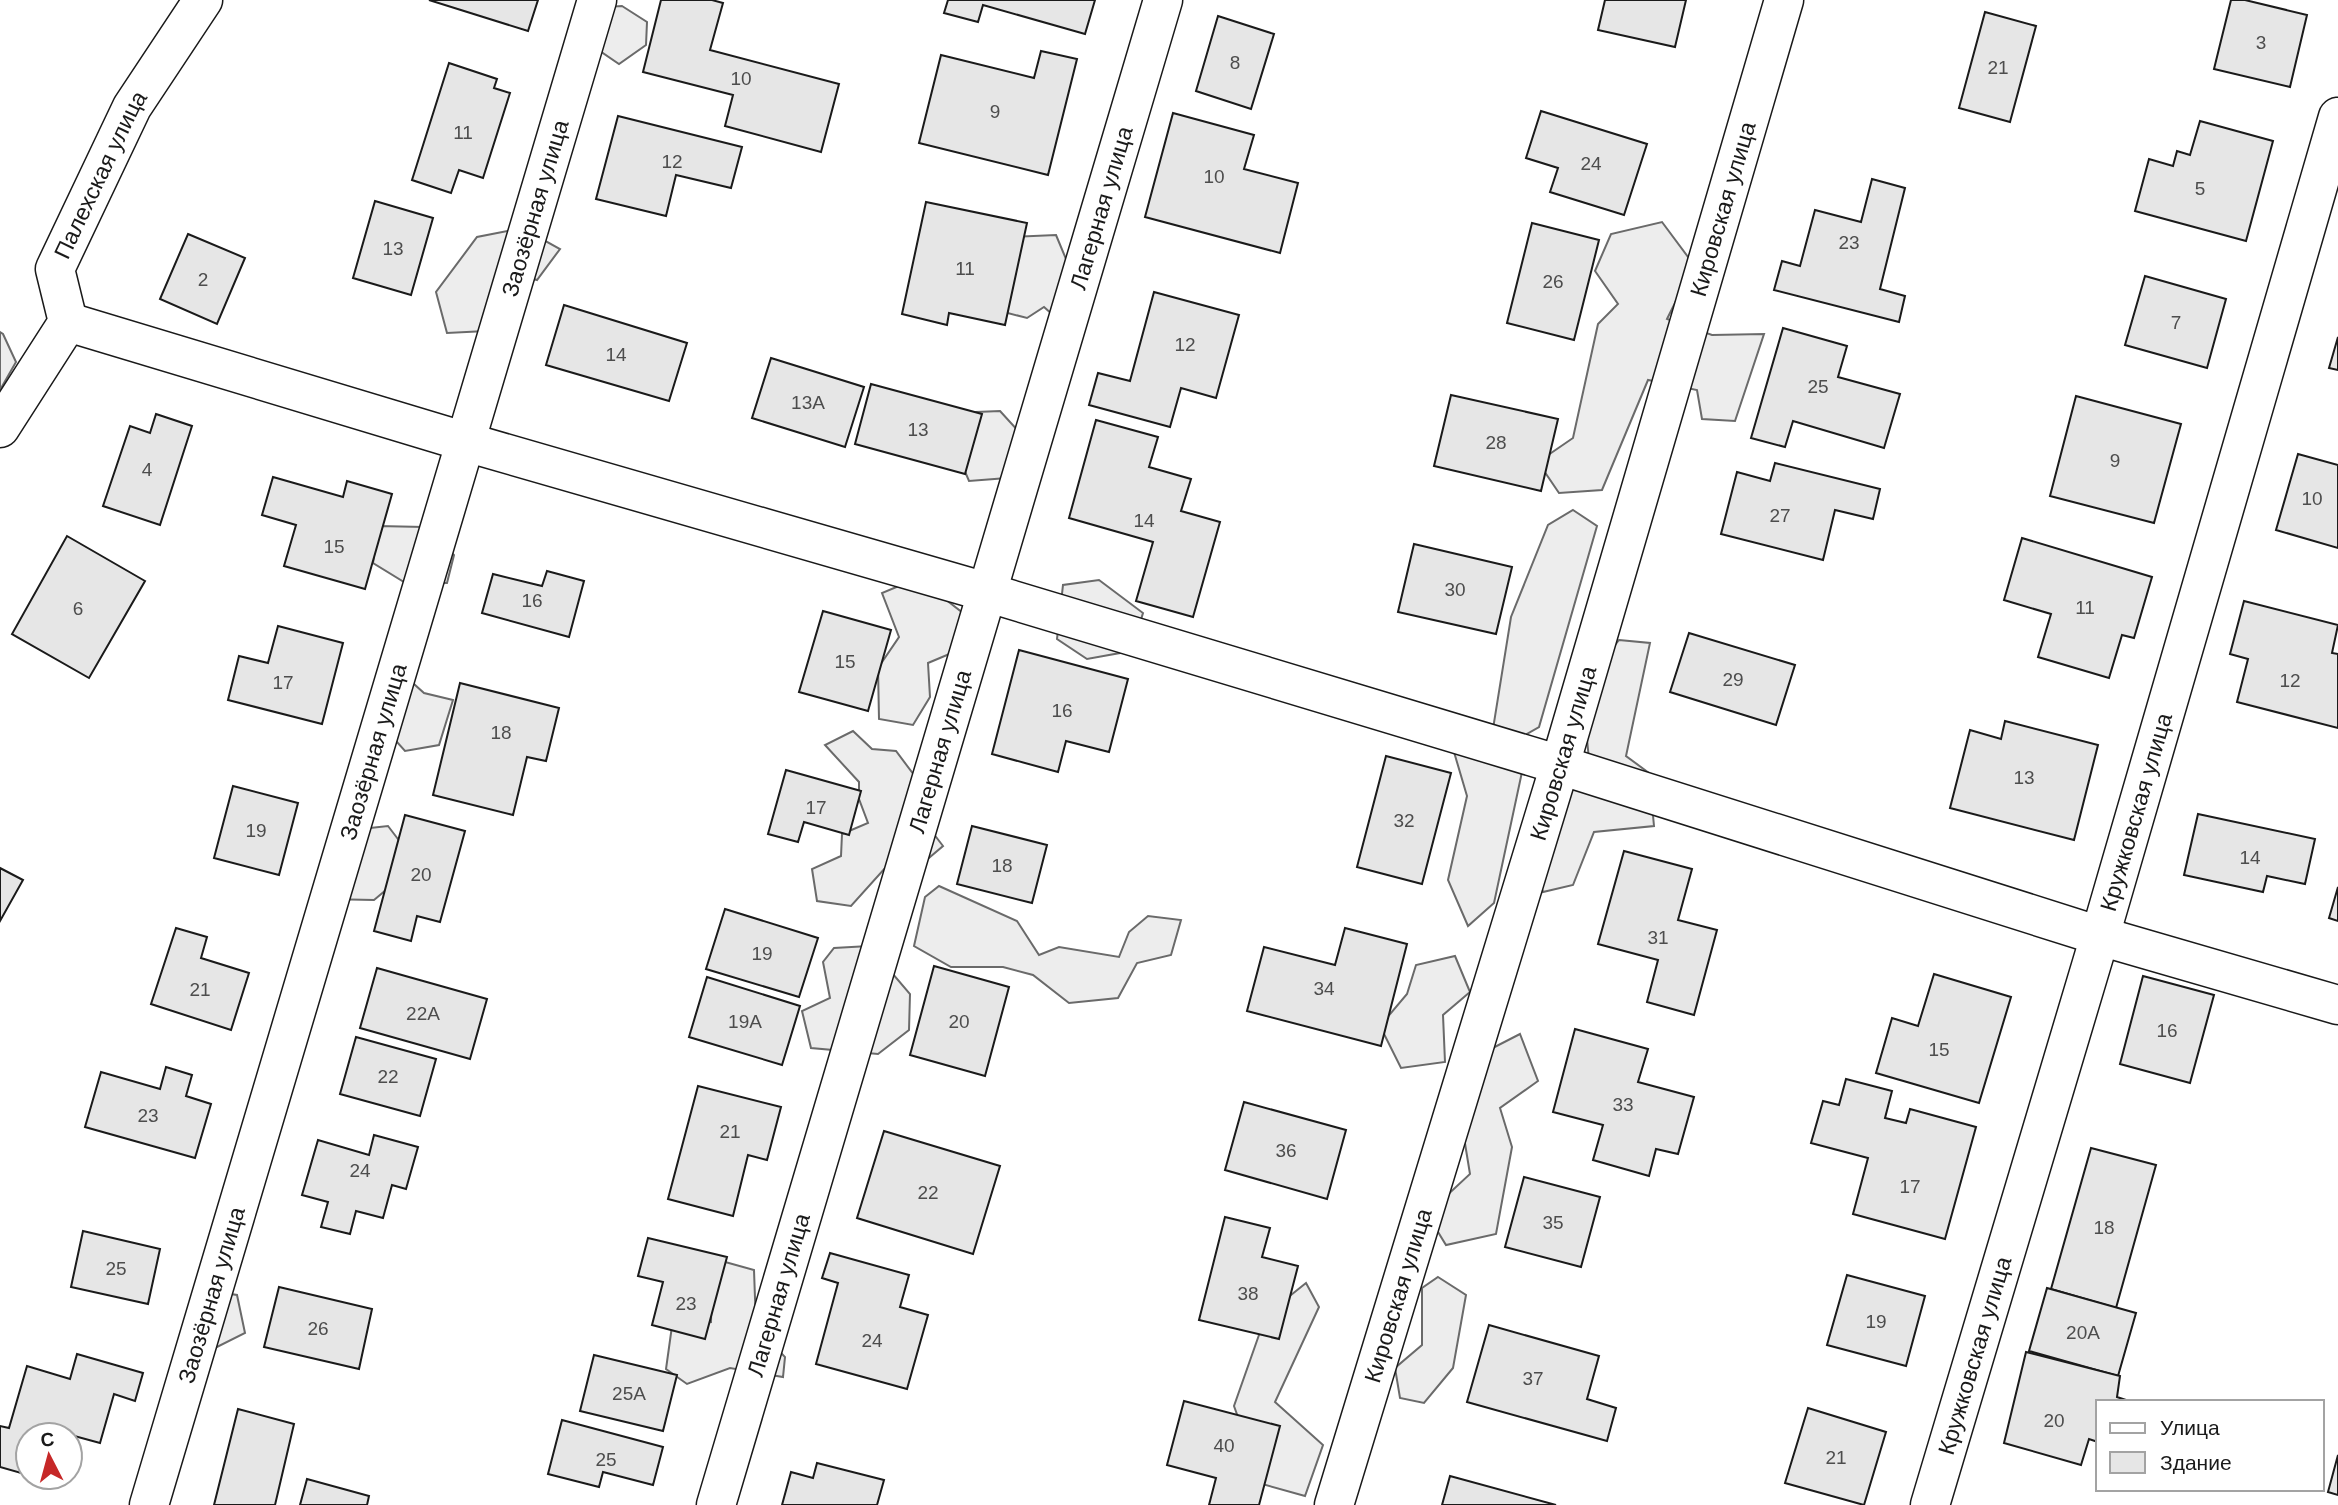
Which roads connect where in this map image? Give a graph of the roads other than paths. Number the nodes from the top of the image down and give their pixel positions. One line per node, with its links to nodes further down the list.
1 (203, 0): 6 (street, Палехская улица)
2 (597, 0): 8 (street, Заозёрная улица)
3 (1163, 0): 9 (street, Лагерная улица)
4 (1784, 0): 10 (street, Кировская улица)
5 (2338, 117): 11 (street, Кружковская улица)
6 (68, 322): 7 (street); 8 (street)
7 (0, 428)
8 (466, 442): 9 (street); 13 (street, Заозёрная улица)
9 (986, 592): 10 (street); 14 (street, Лагерная улица)
10 (1560, 765): 11 (street); 15 (street, Кировская улица)
11 (2100, 936): 12 (street); 16 (street, Кружковская улица)
12 (2338, 1005)
13 (149, 1505)
14 (716, 1505)
15 (1334, 1505)
16 (1930, 1505)

